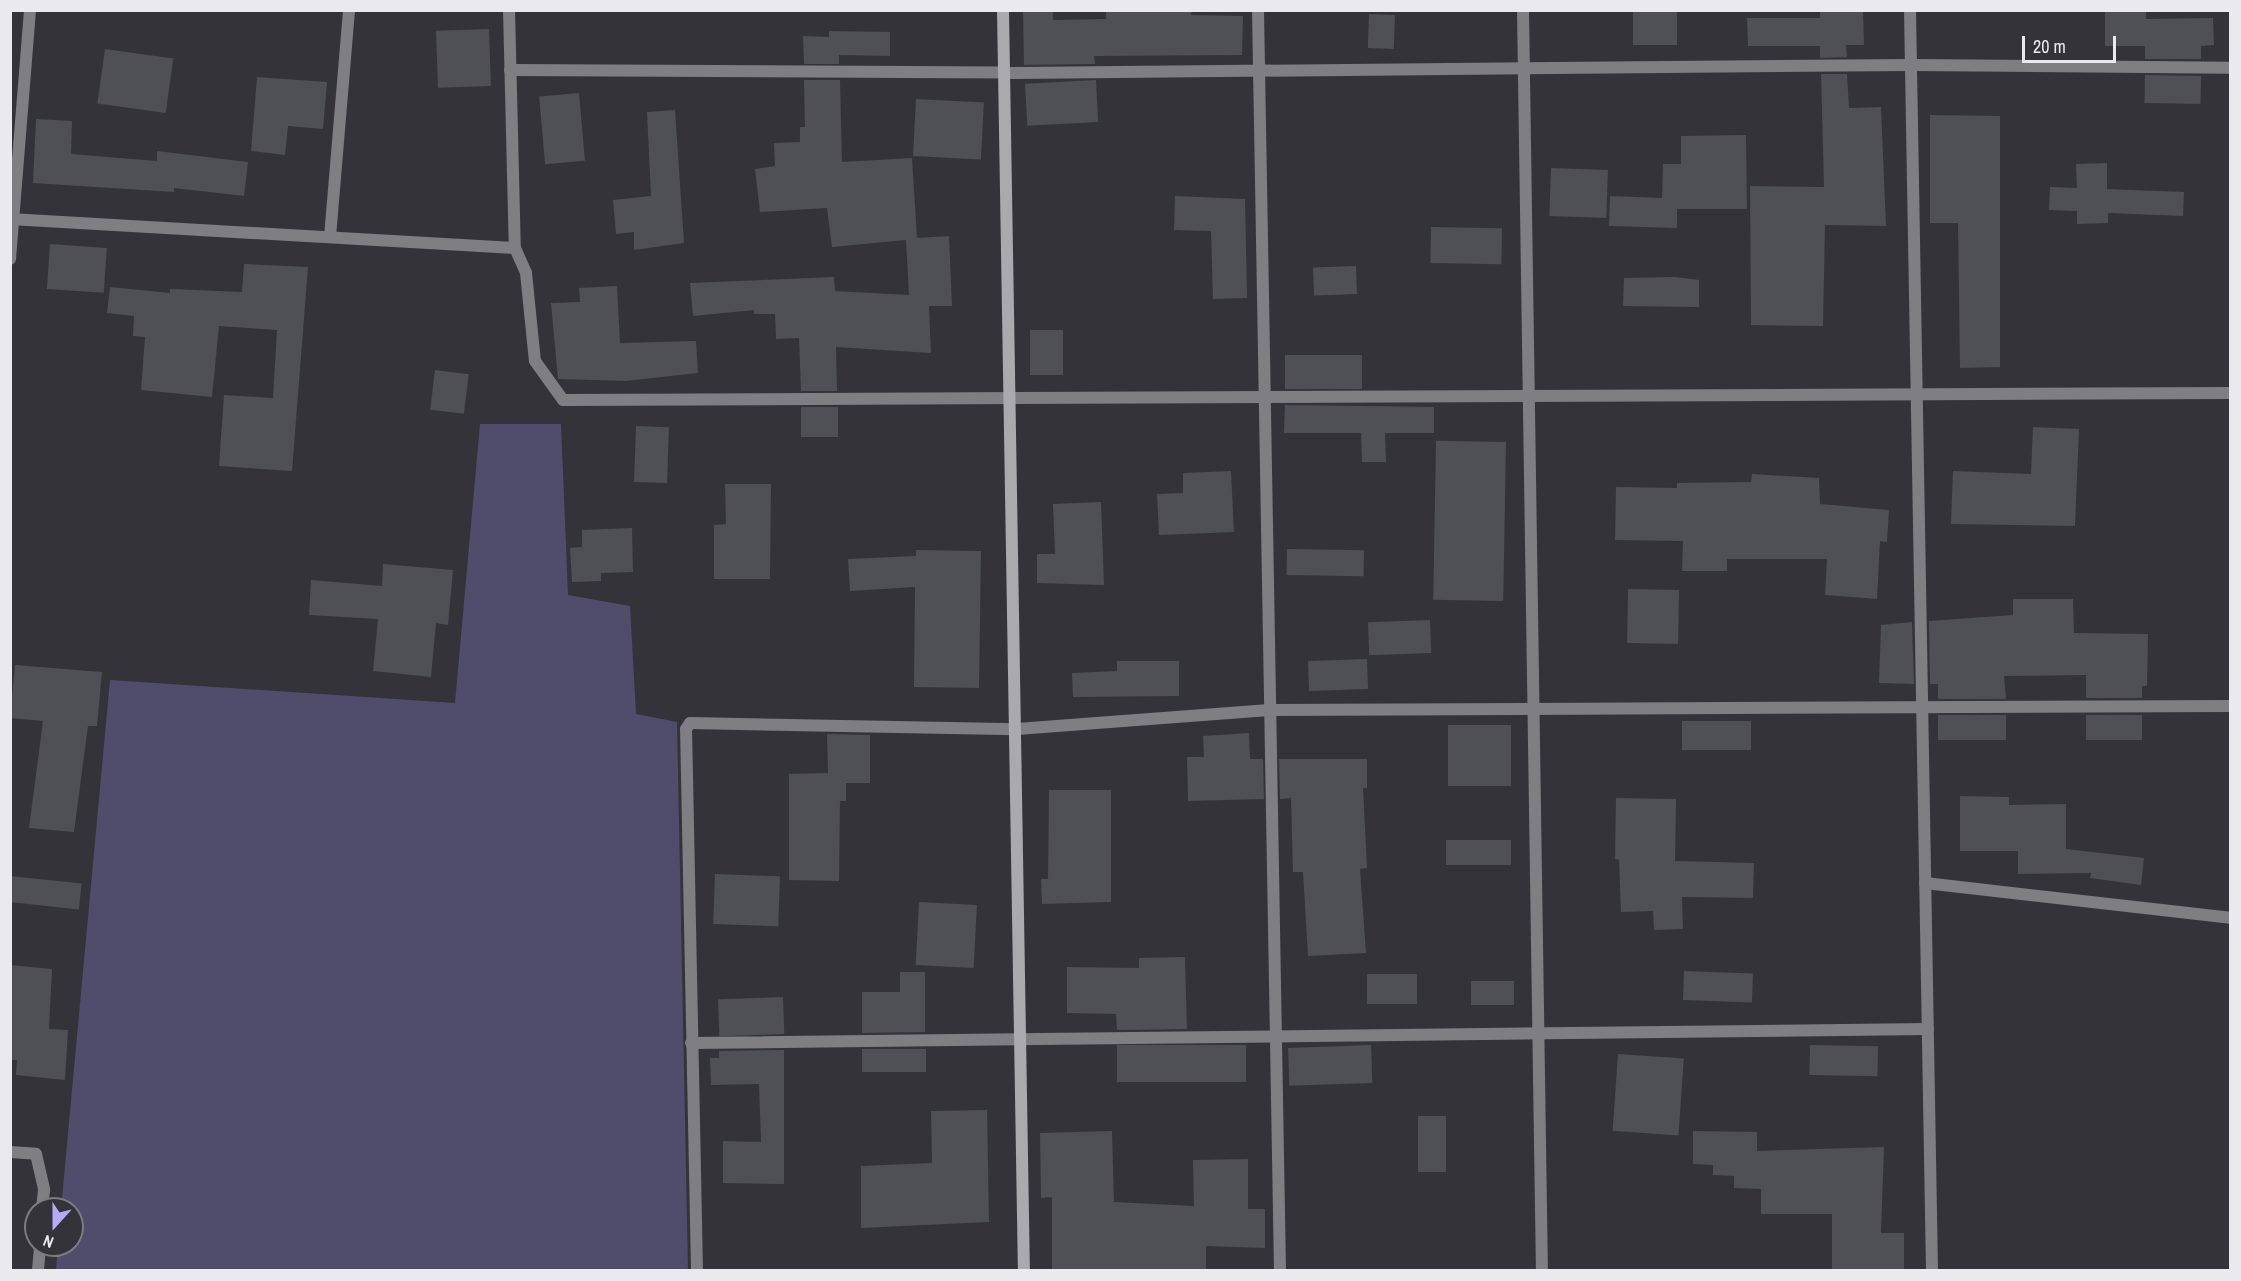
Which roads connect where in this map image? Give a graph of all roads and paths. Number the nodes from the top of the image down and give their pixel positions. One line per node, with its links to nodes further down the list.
1 (30, 10): 14 (street)
2 (349, 10): 15 (street)
3 (509, 10): 11 (street)
4 (1003, 10): 13 (street)
5 (1258, 10): 12 (street)
6 (1523, 10): 10 (street)
7 (1910, 10): 8 (street)
8 (1911, 65): 9 (street); 10 (street); 19 (street)
9 (2230, 68)
10 (1524, 69): 12 (street); 21 (street)
11 (510, 70): 13 (street); 16 (street)
12 (1259, 71): 13 (street); 22 (street)
13 (1004, 73): 20 (street)
14 (12, 219): 15 (street); 17 (street)
15 (330, 237): 16 (street)
16 (515, 248): 20 (street)
17 (10, 259)
18 (2230, 393): 19 (street)
19 (1917, 395): 21 (street); 23 (street)
20 (1007, 396): 22 (street); 27 (street)
21 (1528, 396): 22 (street); 24 (street)
22 (1265, 397): 26 (street)
23 (1920, 705): 24 (street); 25 (street); 28 (street)
24 (1530, 706): 26 (street); 31 (street)
25 (2230, 706)
26 (1269, 710): 27 (street); 32 (street)
27 (1017, 729): 33 (street); 34 (street)
28 (1925, 883): 29 (street); 30 (street)
29 (2230, 918)
30 (1928, 1029): 31 (street); 41 (street)
31 (1538, 1033): 32 (street); 40 (street)
32 (1276, 1034): 33 (street); 39 (street)
33 (1018, 1039): 34 (street); 38 (street)
34 (691, 1043): 37 (street)
35 (10, 1152): 36 (street)
36 (43, 1197)
37 (697, 1270)
38 (1024, 1270)
39 (1280, 1270)
40 (1542, 1270)
41 (1932, 1270)

